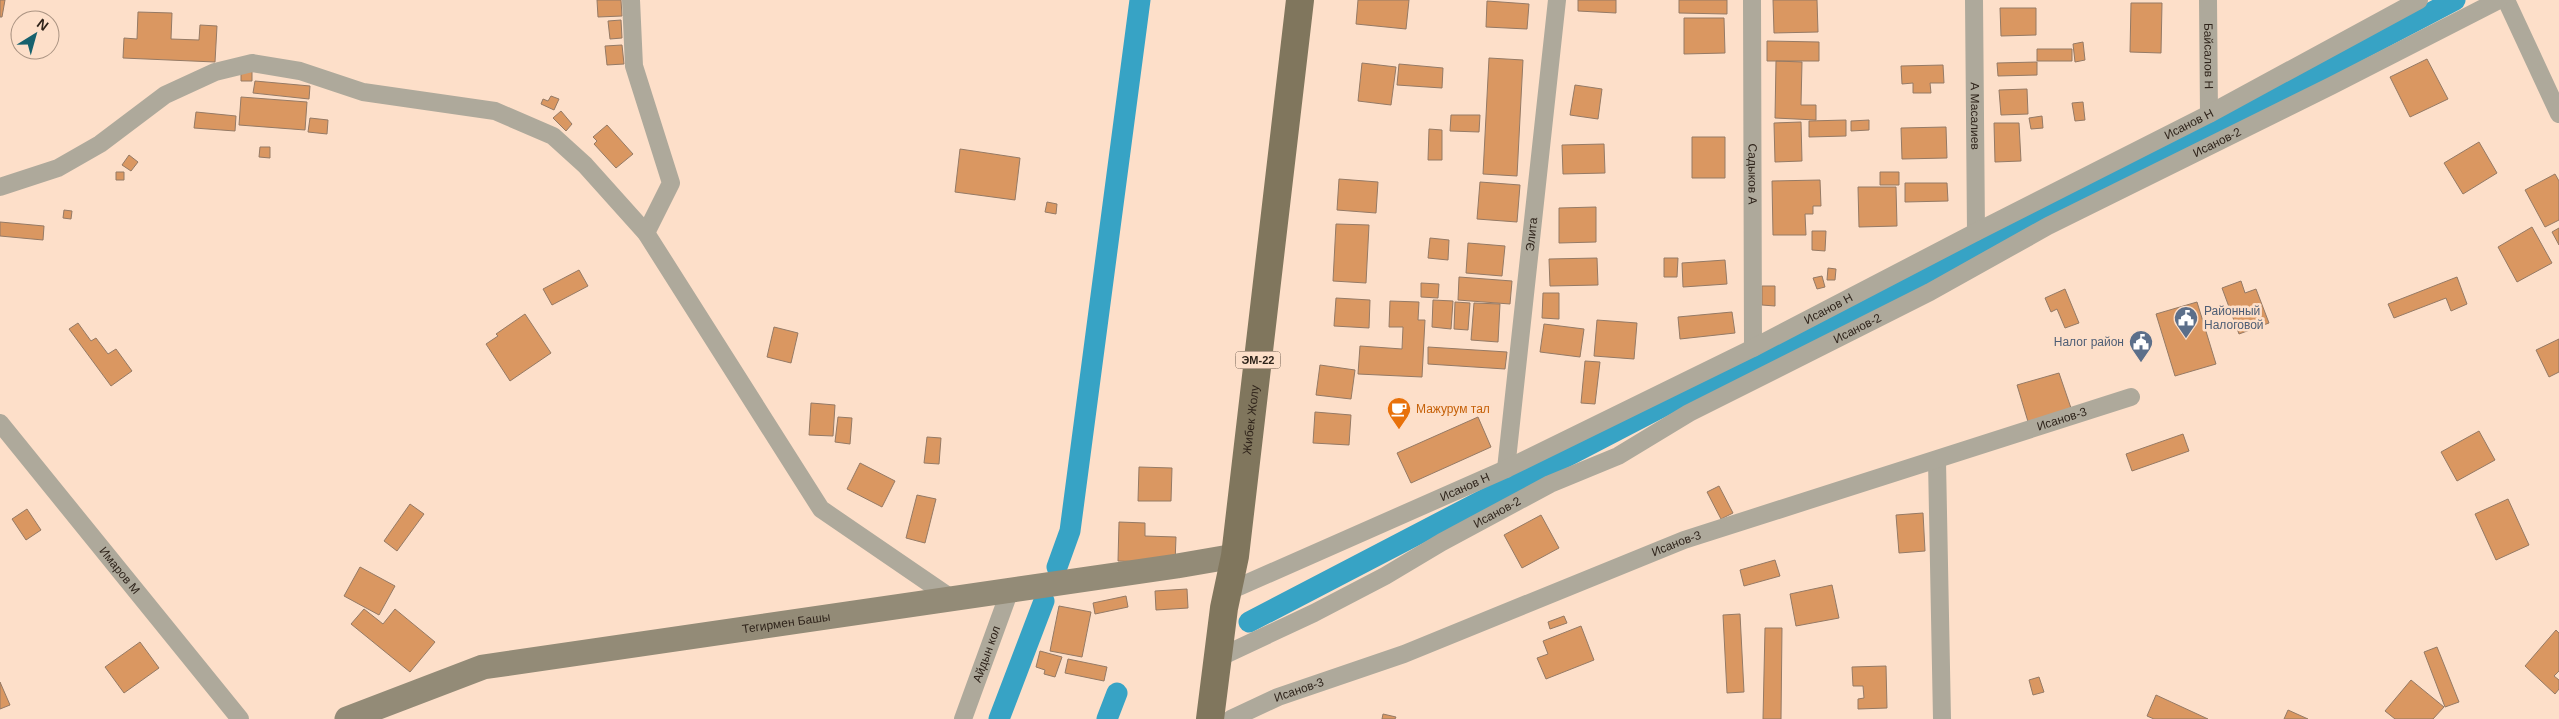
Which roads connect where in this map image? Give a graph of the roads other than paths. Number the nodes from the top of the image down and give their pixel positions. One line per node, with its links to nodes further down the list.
1 (631, 0): 14 (street)
2 (1300, 0): 20 (main road, Жибек Жолу / ЭМ-22)
3 (1557, 0): 19 (street, Элита)
4 (1752, 0): 15 (street, Садыков А)
5 (1974, 0): 13 (street, А Масалиев)
6 (2208, 0): 10 (street, Байсалов Н)
7 (2418, 0): 10 (street, Исанов Н)
8 (2499, 0): 24 (street, Исанов-2)
9 (2506, 0): 11 (street)
10 (2209, 114): 13 (street, Исанов Н)
11 (2559, 114)
12 (0, 187): 14 (street)
13 (1976, 232): 15 (street, Исанов Н)
14 (646, 234): 23 (street)
15 (1753, 348): 19 (street, Исанов Н)
16 (2131, 397): 18 (street, Исанов-3)
17 (0, 423): 25 (street, Имаров М)
18 (1937, 461): 29 (street, Исанов-3); 30 (street)
19 (1506, 469): 22 (street, Исанов Н)
20 (1234, 556): 21 (street, Тегирмен Башы); 22 (main road, Жибек Жолу / ЭМ-22)
21 (1010, 590): 23 (street, Тегирмен Башы); 27 (street, Айдын кол)
22 (1227, 592): 24 (main road, Жибек Жолу / ЭМ-22)
23 (951, 598): 26 (street, Тегирмен Башы)
24 (1218, 658): 28 (main road, Жибек Жолу / ЭМ-22)
25 (240, 719)
26 (347, 719)
27 (963, 719)
28 (1210, 719)
29 (1231, 719)
30 (1942, 719)

